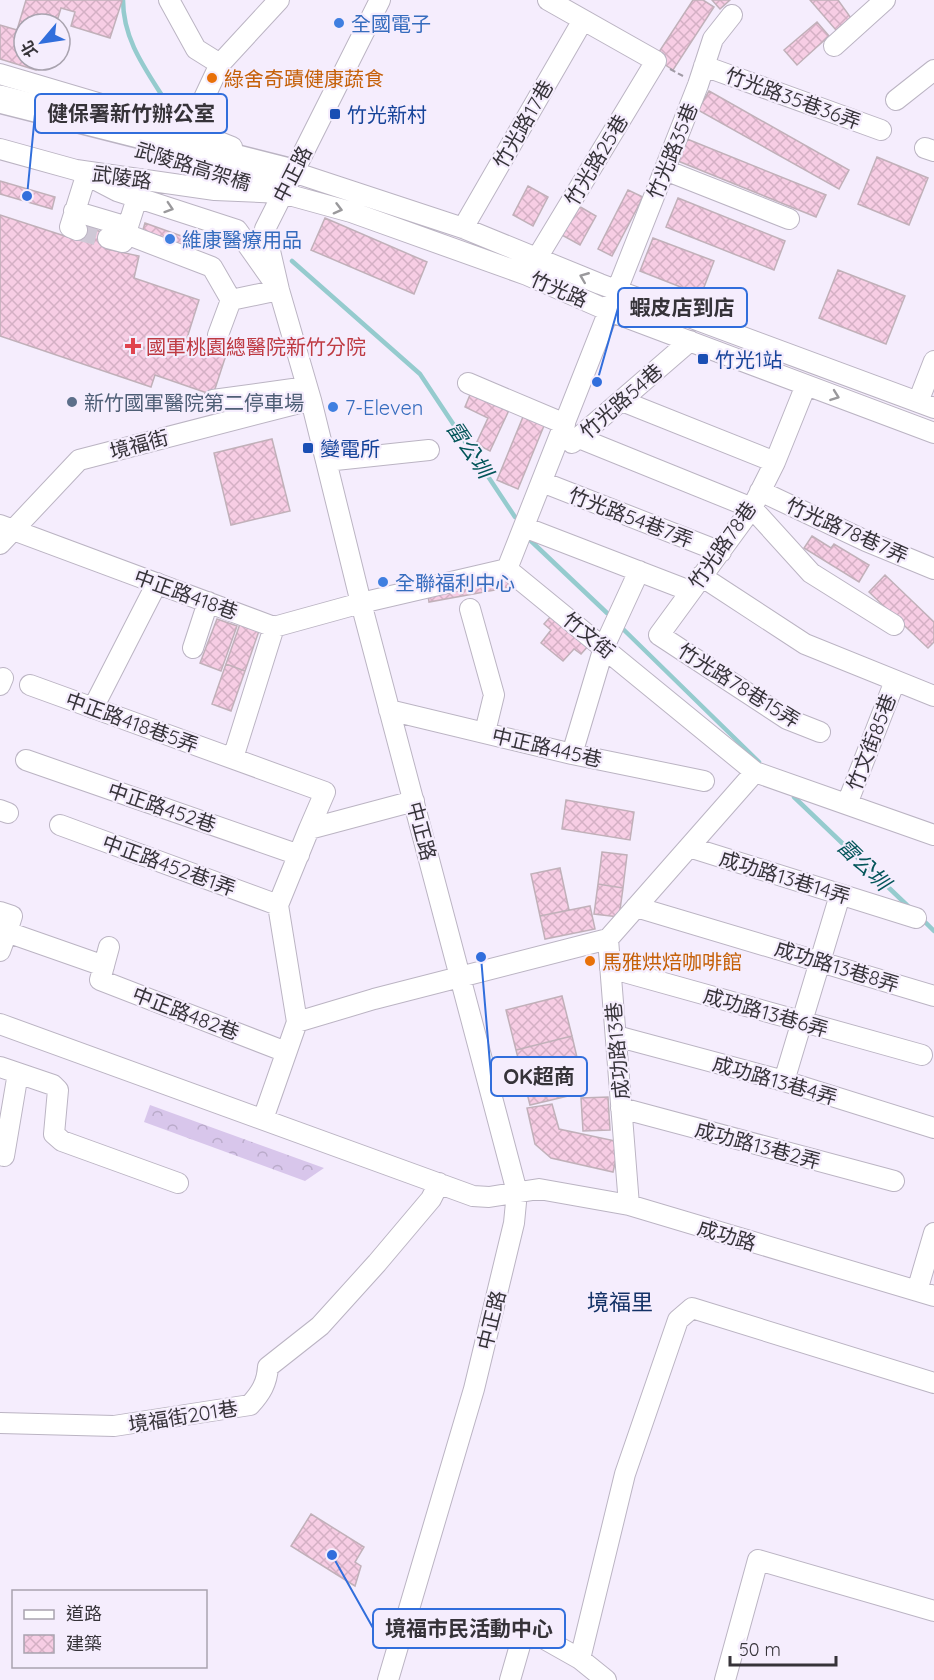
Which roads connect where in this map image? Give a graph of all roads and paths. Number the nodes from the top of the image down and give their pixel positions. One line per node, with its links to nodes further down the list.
1 (169, 0): 10 (street)
2 (279, 0): 10 (street)
3 (380, 0): 23 (street, 中正路)
4 (548, 0): 7 (street)
5 (885, 0): 8 (street)
6 (732, 15): 11 (street, 竹光路35巷)
7 (583, 20): 9 (street); 27 (street, 竹光路17巷)
8 (834, 46)
9 (656, 61): 14 (path); 30 (street, 竹光路25巷)
10 (220, 64): 18 (street)
11 (704, 66): 14 (street, 竹光路35巷); 19 (street, 竹光路35巷36弄)
12 (934, 70): 16 (street)
13 (0, 74): 18 (street)
14 (699, 85): 21 (street, 竹光路35巷)
15 (0, 99): 23 (highway, 武陵路高架橋)
16 (896, 100)
17 (0, 112): 23 (highway, 武陵路高架橋)
18 (189, 130): 23 (street)
19 (881, 130)
20 (0, 149): 22 (street, 武陵路)
21 (665, 170): 26 (street); 32 (street, 竹光路35巷)
22 (81, 173): 23 (street, 武陵路); 24 (street); 25 (street)
23 (288, 183): 27 (street, 竹光路); 31 (street, 中正路); 34 (street, 竹光路, one-way to 34)
24 (137, 198): 29 (street); 31 (street, one-way to 31)
25 (74, 211): 28 (street); 29 (street)
26 (789, 219)
27 (464, 228): 30 (street, 竹光路)
28 (77, 230)
29 (120, 233): 33 (street)
30 (537, 258): 32 (street, 竹光路, one-way to 30)
31 (279, 290): 33 (street); 40 (street, 中正路)
32 (617, 290): 34 (street); 43 (street, 竹光路)
33 (231, 300): 35 (street)
34 (609, 311): 36 (street, 竹光路); 44 (street)
35 (218, 335)
36 (690, 341): 39 (street, 竹光路); 42 (street, 竹光路54巷)
37 (934, 361): 43 (street)
38 (468, 383): 44 (street)
39 (806, 385): 45 (street, 竹光路, one-way to 45); 50 (street, 竹光路78巷)
40 (309, 393): 41 (street); 49 (street, 中正路); 54 (street, 境福街)
41 (213, 400)
42 (622, 401): 46 (street, 竹光路54巷); 50 (street)
43 (926, 405)
44 (565, 424): 48 (street)
45 (934, 433)
46 (579, 438): 48 (street, 竹光路54巷); 52 (street, 竹光路78巷7弄)
47 (429, 450): 49 (street)
48 (550, 459): 51 (street)
49 (326, 461): 62 (street, 中正路)
50 (775, 462): 52 (street, 竹光路78巷)
51 (542, 482): 53 (street); 55 (street, 竹光路54巷7弄)
52 (756, 499): 55 (street, 竹光路78巷); 56 (street, 竹光路78巷7弄); 64 (street)
53 (524, 527): 57 (street); 58 (street)
54 (4, 533): 59 (street, 中正路418巷)
55 (722, 552): 60 (street, 竹光路78巷)
56 (934, 569)
57 (507, 570): 62 (street); 67 (street, 竹文街)
58 (639, 571): 60 (street); 67 (street)
59 (157, 583): 61 (street, 中正路418巷); 72 (street)
60 (695, 583): 66 (street, 竹光路78巷); 69 (street)
61 (208, 602): 65 (street, 中正路418巷); 68 (street)
62 (361, 603): 65 (street); 73 (street, 中正路)
63 (470, 609): 74 (street)
64 (894, 625)
65 (274, 627): 77 (street)
66 (659, 635): 75 (street, 竹光路78巷15弄)
67 (604, 647): 76 (street); 79 (street, 竹文街)
68 (193, 648)
69 (895, 681): 71 (street); 82 (street, 竹文街85巷)
70 (30, 685): 72 (street, 中正路418巷5弄)
71 (934, 696)
72 (93, 708): 77 (street, 中正路418巷5弄)
73 (389, 710): 74 (street, 中正路445巷); 81 (street, 中正路)
74 (485, 732): 76 (street, 中正路445巷)
75 (820, 732)
76 (572, 754): 80 (street, 中正路445巷)
77 (233, 758): 84 (street, 中正路418巷5弄)
78 (26, 760): 87 (street, 中正路452巷)
79 (755, 772): 82 (street, 竹文街); 86 (street)
80 (704, 781)
81 (414, 801): 84 (street); 100 (street, 中正路)
82 (847, 804): 85 (street, 竹文街)
83 (60, 825): 89 (street, 中正路452巷1弄)
84 (309, 829): 87 (street)
85 (934, 835)
86 (689, 847): 88 (street, 成功路13巷14弄); 90 (street)
87 (299, 855): 89 (street)
88 (840, 895): 92 (street, 成功路13巷14弄); 97 (street)
89 (278, 905): 103 (street)
90 (636, 907): 94 (street); 97 (street, 成功路13巷8弄)
91 (0, 912): 93 (street)
92 (916, 918)
93 (7, 932): 96 (street); 98 (street)
94 (608, 939): 99 (street, 成功路13巷); 100 (street)
95 (109, 947): 98 (street)
96 (0, 951)
97 (818, 961): 101 (street, 成功路13巷8弄); 102 (street)
98 (104, 966): 106 (street, 中正路482巷)
99 (610, 968): 102 (street, 成功路13巷6弄); 105 (street, 成功路13巷)
100 (460, 976): 103 (street); 117 (street, 中正路)
101 (934, 996)
102 (801, 1021): 107 (street, 成功路13巷6弄); 109 (street)
103 (297, 1022): 106 (street)
104 (0, 1024): 111 (street, 成功路)
105 (616, 1036): 109 (street, 成功路13巷4弄); 110 (street, 成功路13巷)
106 (285, 1052): 111 (street)
107 (922, 1055)
108 (9, 1070): 113 (street); 115 (street)
109 (784, 1082): 112 (street, 成功路13巷4弄)
110 (621, 1108): 114 (street, 成功路13巷2弄); 118 (street, 成功路13巷)
111 (263, 1119): 116 (street, 成功路)
112 (934, 1128)
113 (4, 1156)
114 (894, 1181)
115 (178, 1183)
116 (439, 1183): 117 (street, 成功路); 122 (street, 境福街201巷)
117 (518, 1192): 118 (street, 成功路); 125 (street, 中正路)
118 (629, 1205): 120 (street, 成功路)
119 (934, 1233): 120 (street)
120 (926, 1294)
121 (934, 1383): 124 (street)
122 (0, 1423)
123 (934, 1611): 128 (street)
124 (580, 1659): 126 (street); 127 (street)
125 (388, 1680)
126 (510, 1680)
127 (606, 1680)
128 (725, 1680)

